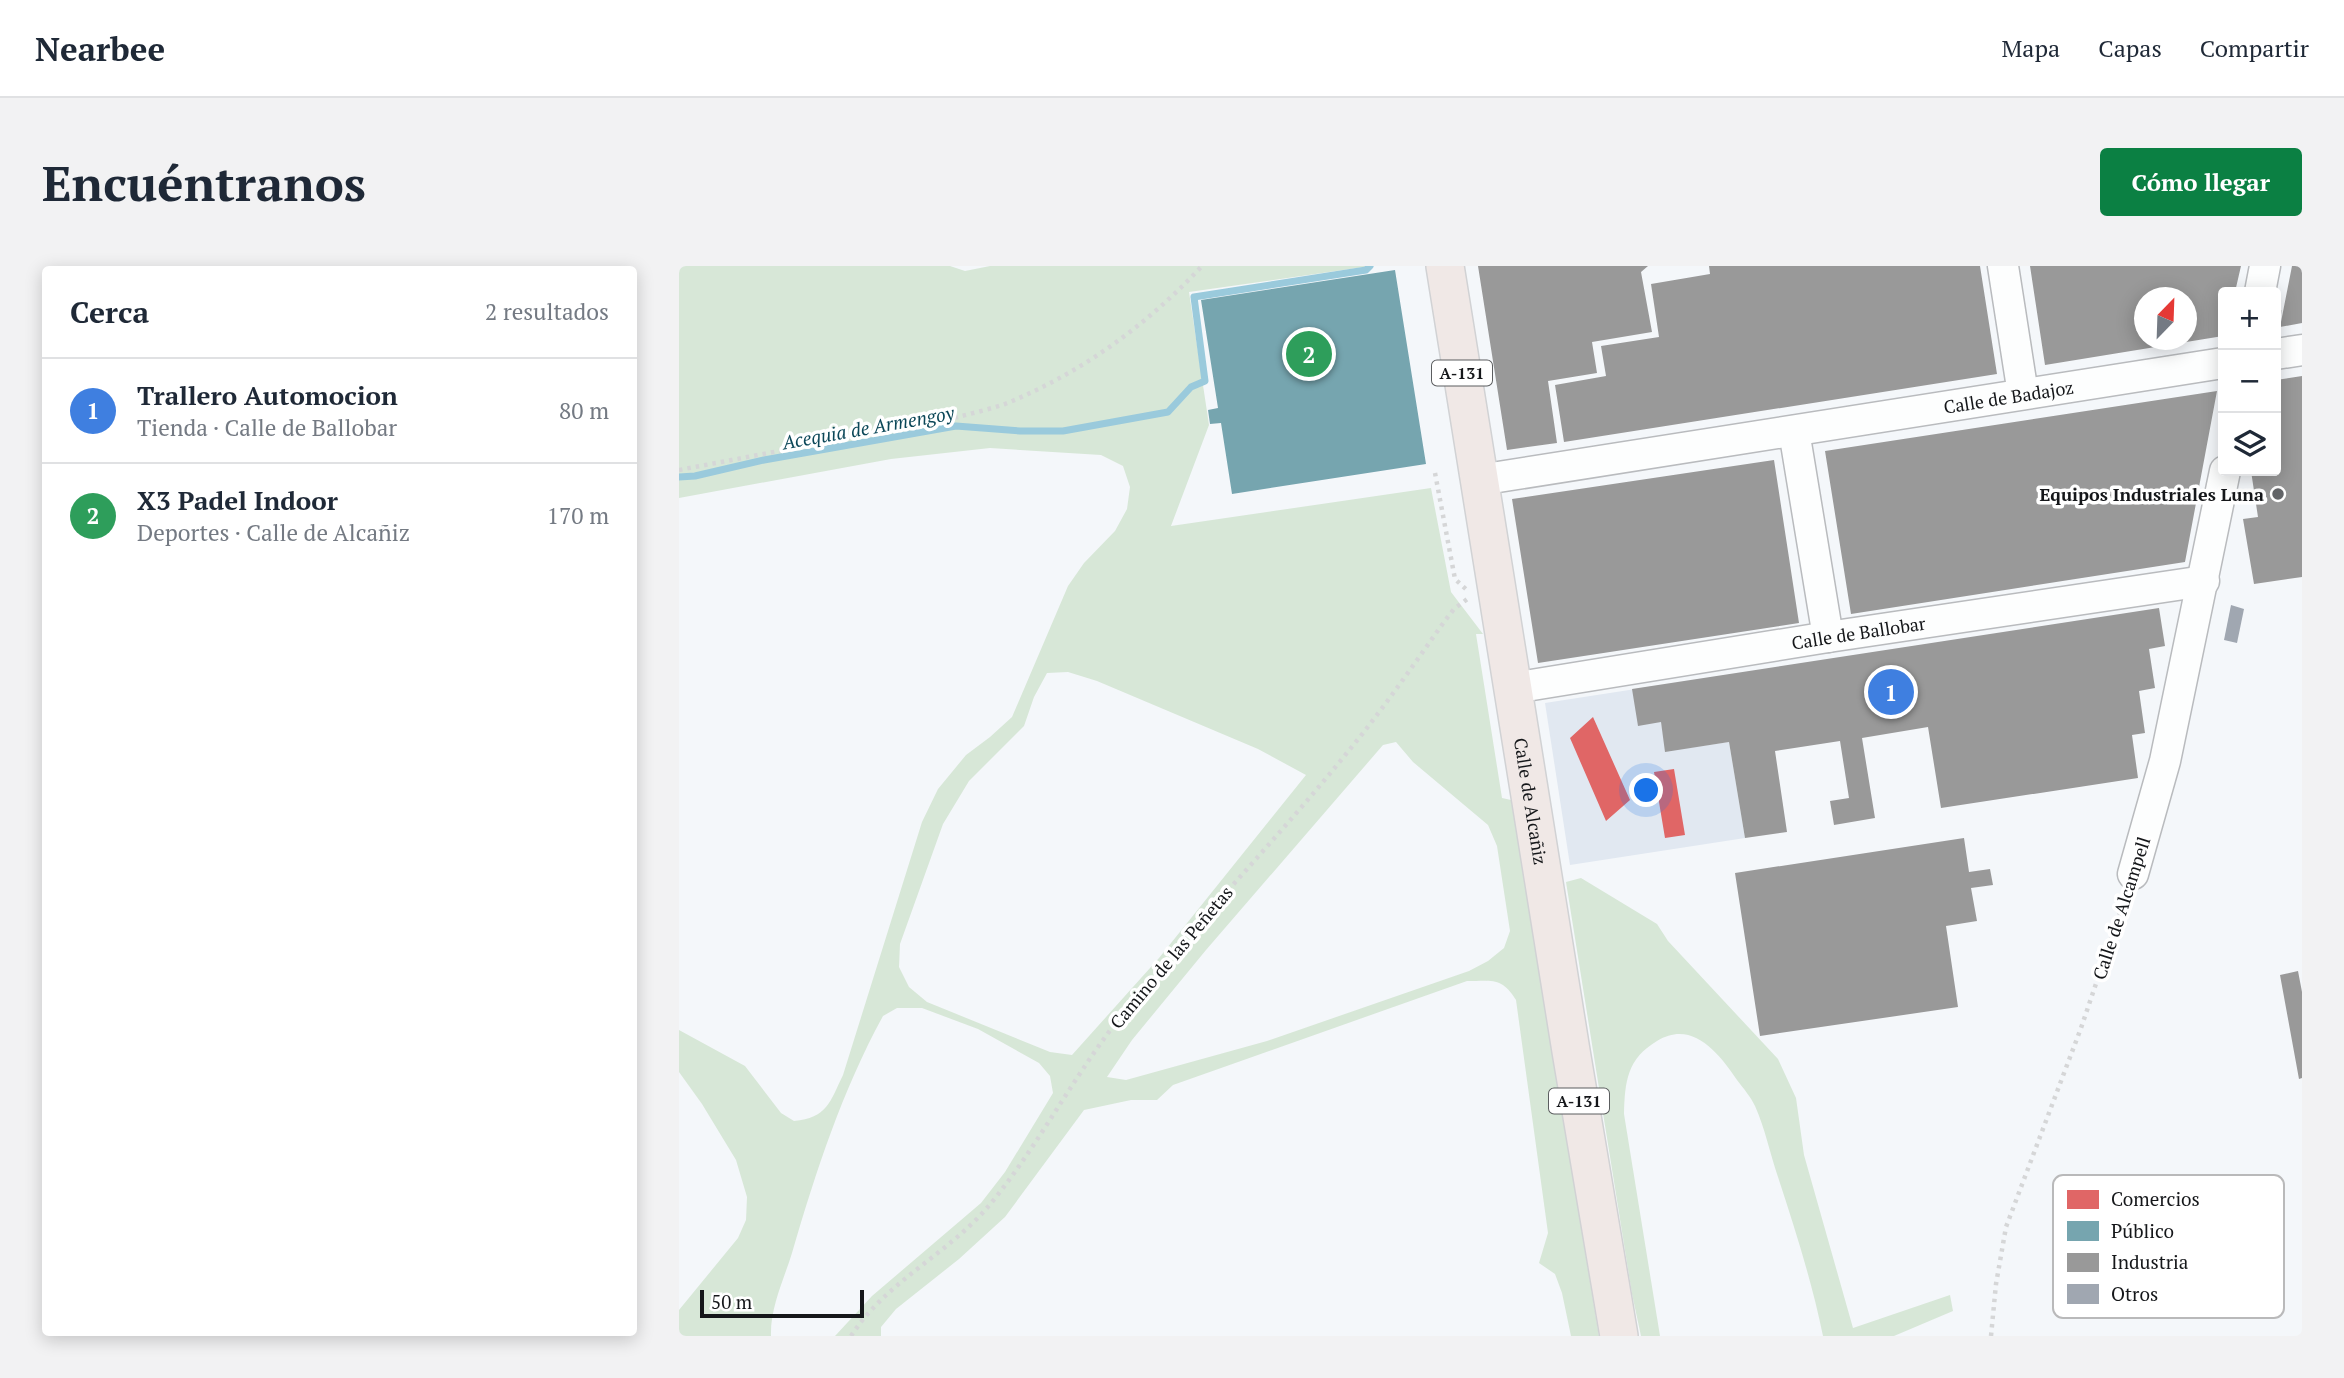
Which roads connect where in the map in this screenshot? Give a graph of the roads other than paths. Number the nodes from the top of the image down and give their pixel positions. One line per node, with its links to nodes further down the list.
1 (1445, 266): 11 (main road, Calle de Alcañiz / A-131)
2 (2003, 266): 8 (street)
3 (2265, 266): 4 (street)
4 (2261, 287)
5 (2302, 350): 6 (street)
6 (2281, 353)
7 (2218, 364): 8 (street, Calle de Badajoz)
8 (2023, 394): 9 (street, Calle de Badajoz)
9 (1794, 431): 11 (street, Calle de Badajoz); 13 (street)
10 (2224, 476): 12 (street, Calle de Alcampell)
11 (1479, 480): 14 (main road, Calle de Alcañiz / A-131)
12 (2204, 581): 13 (street, Calle de Ballobar); 15 (street, Calle de Alcampell)
13 (1828, 638): 14 (street, Calle de Ballobar)
14 (1513, 688): 16 (main road, Calle de Alcañiz / A-131)
15 (2133, 874)
16 (1619, 1336)

